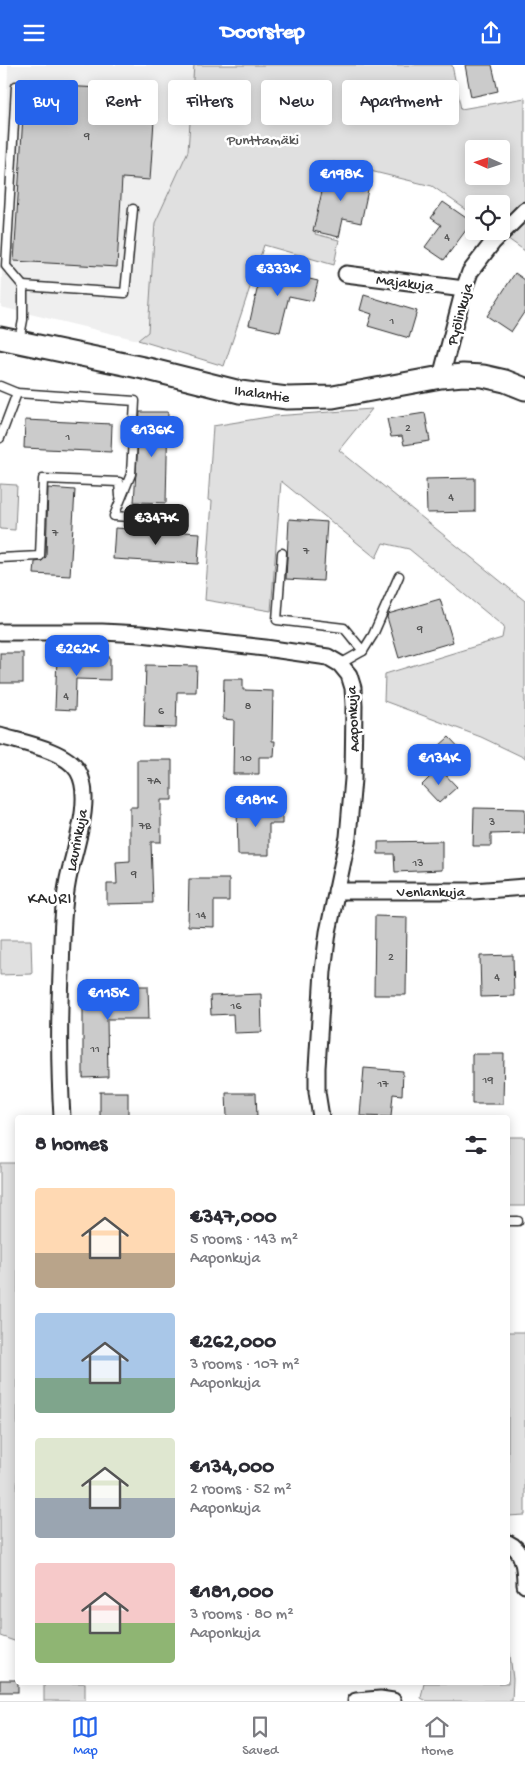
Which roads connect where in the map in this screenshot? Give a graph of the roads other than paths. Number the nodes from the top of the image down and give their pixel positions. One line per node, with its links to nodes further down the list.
1 (15, 104): 5 (lane)
2 (134, 209): 5 (lane)
3 (525, 210): 6 (street, Pyölinkuja)
4 (346, 274): 6 (street, Majakuja)
5 (23, 286): 7 (lane)
6 (464, 289): 8 (street, Pyölinkuja)
7 (10, 341): 8 (street, Ihalantie)
8 (441, 377): 10 (street, Ihalantie)
9 (0, 386): 11 (lane)
10 (525, 389)
11 (17, 393): 12 (lane); 13 (lane)
12 (0, 438)
13 (121, 500): 14 (lane); 16 (lane)
14 (176, 520)
15 (282, 553): 19 (lane)
16 (0, 558)
17 (400, 576): 19 (lane)
18 (0, 632): 20 (street)
19 (363, 651): 20 (lane)
20 (340, 664): 23 (street, Aaponkuja)
21 (0, 736): 24 (street, Laurinkuja)
22 (525, 887): 23 (street, Venlankuja)
23 (336, 891): 25 (street, Aaponkuja)
24 (62, 1115)
25 (321, 1115)
26 (510, 1221): 27 (lane)
27 (518, 1221)
28 (510, 1544): 29 (street)
29 (525, 1585)
30 (356, 1701): 31 (street)
31 (393, 1701)

